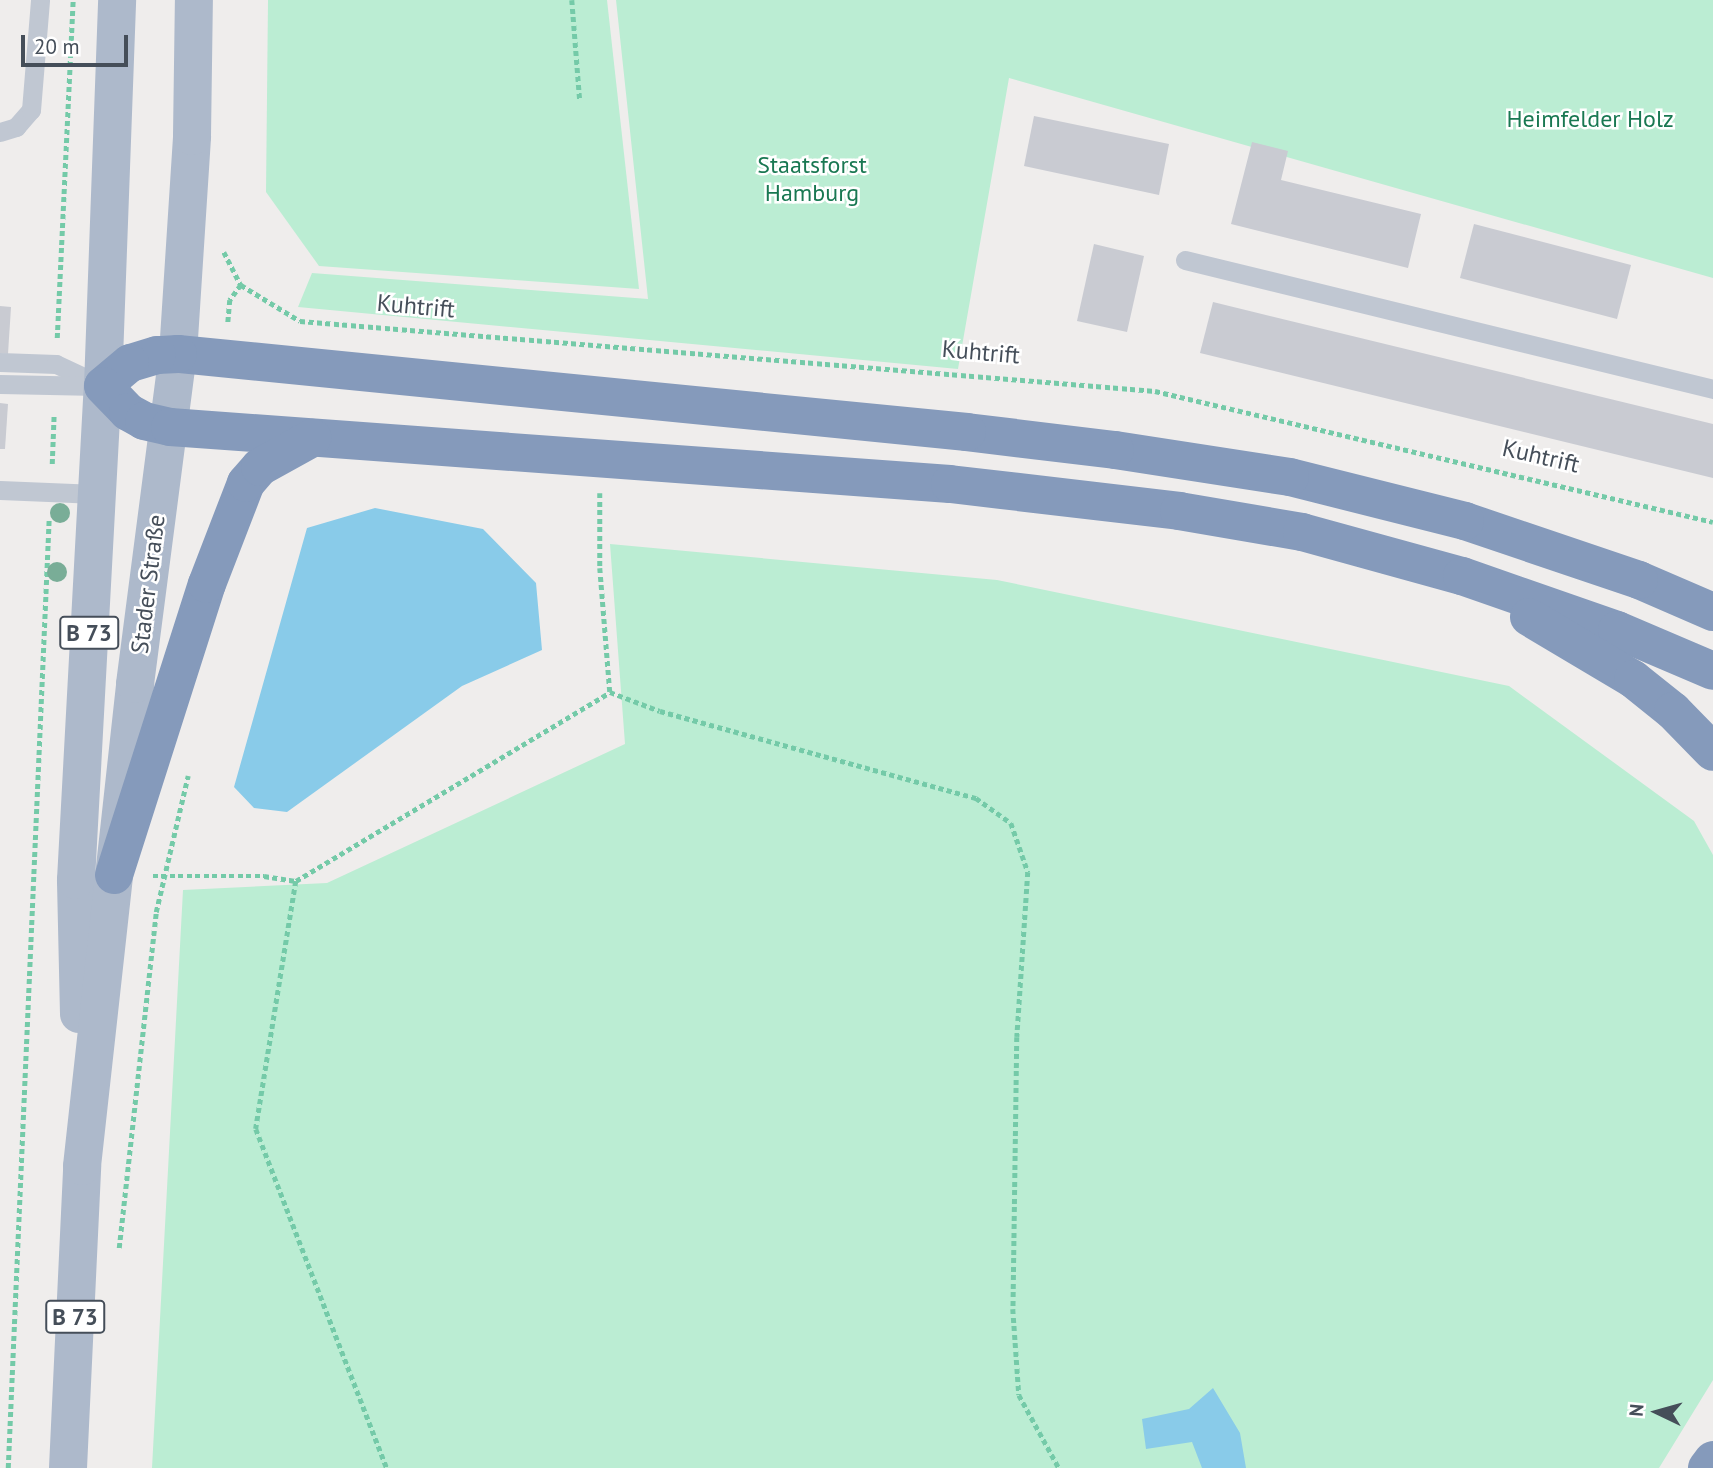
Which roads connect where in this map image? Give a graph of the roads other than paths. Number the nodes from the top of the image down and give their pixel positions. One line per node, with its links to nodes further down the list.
1 (40, 0): 4 (lane)
2 (117, 0): 9 (main road, Stader Straße / B 73)
3 (194, 0): 6 (main road, Stader Straße / B 73)
4 (0, 132)
5 (1185, 260): 10 (lane)
6 (178, 354): 9 (highway); 11 (main road, Stader Straße / B 73); 16 (highway)
7 (0, 362): 9 (lane)
8 (0, 384): 9 (lane)
9 (103, 386): 11 (highway); 14 (main road, Stader Straße / B 73)
10 (1713, 389)
11 (170, 427): 12 (highway); 19 (main road, Stader Straße / B 73)
12 (312, 438): 15 (highway); 19 (highway)
13 (0, 490): 14 (lane)
14 (97, 494): 20 (main road, Stader Straße / B 73)
15 (1462, 576): 17 (highway); 18 (highway)
16 (1713, 612)
17 (1713, 671)
18 (1713, 752)
19 (114, 876): 20 (main road, Stader Straße / B 73)
20 (82, 1166): 22 (main road, Stader Straße / B 73)
21 (1713, 1460): 23 (highway)
22 (68, 1468)
23 (1707, 1468)

